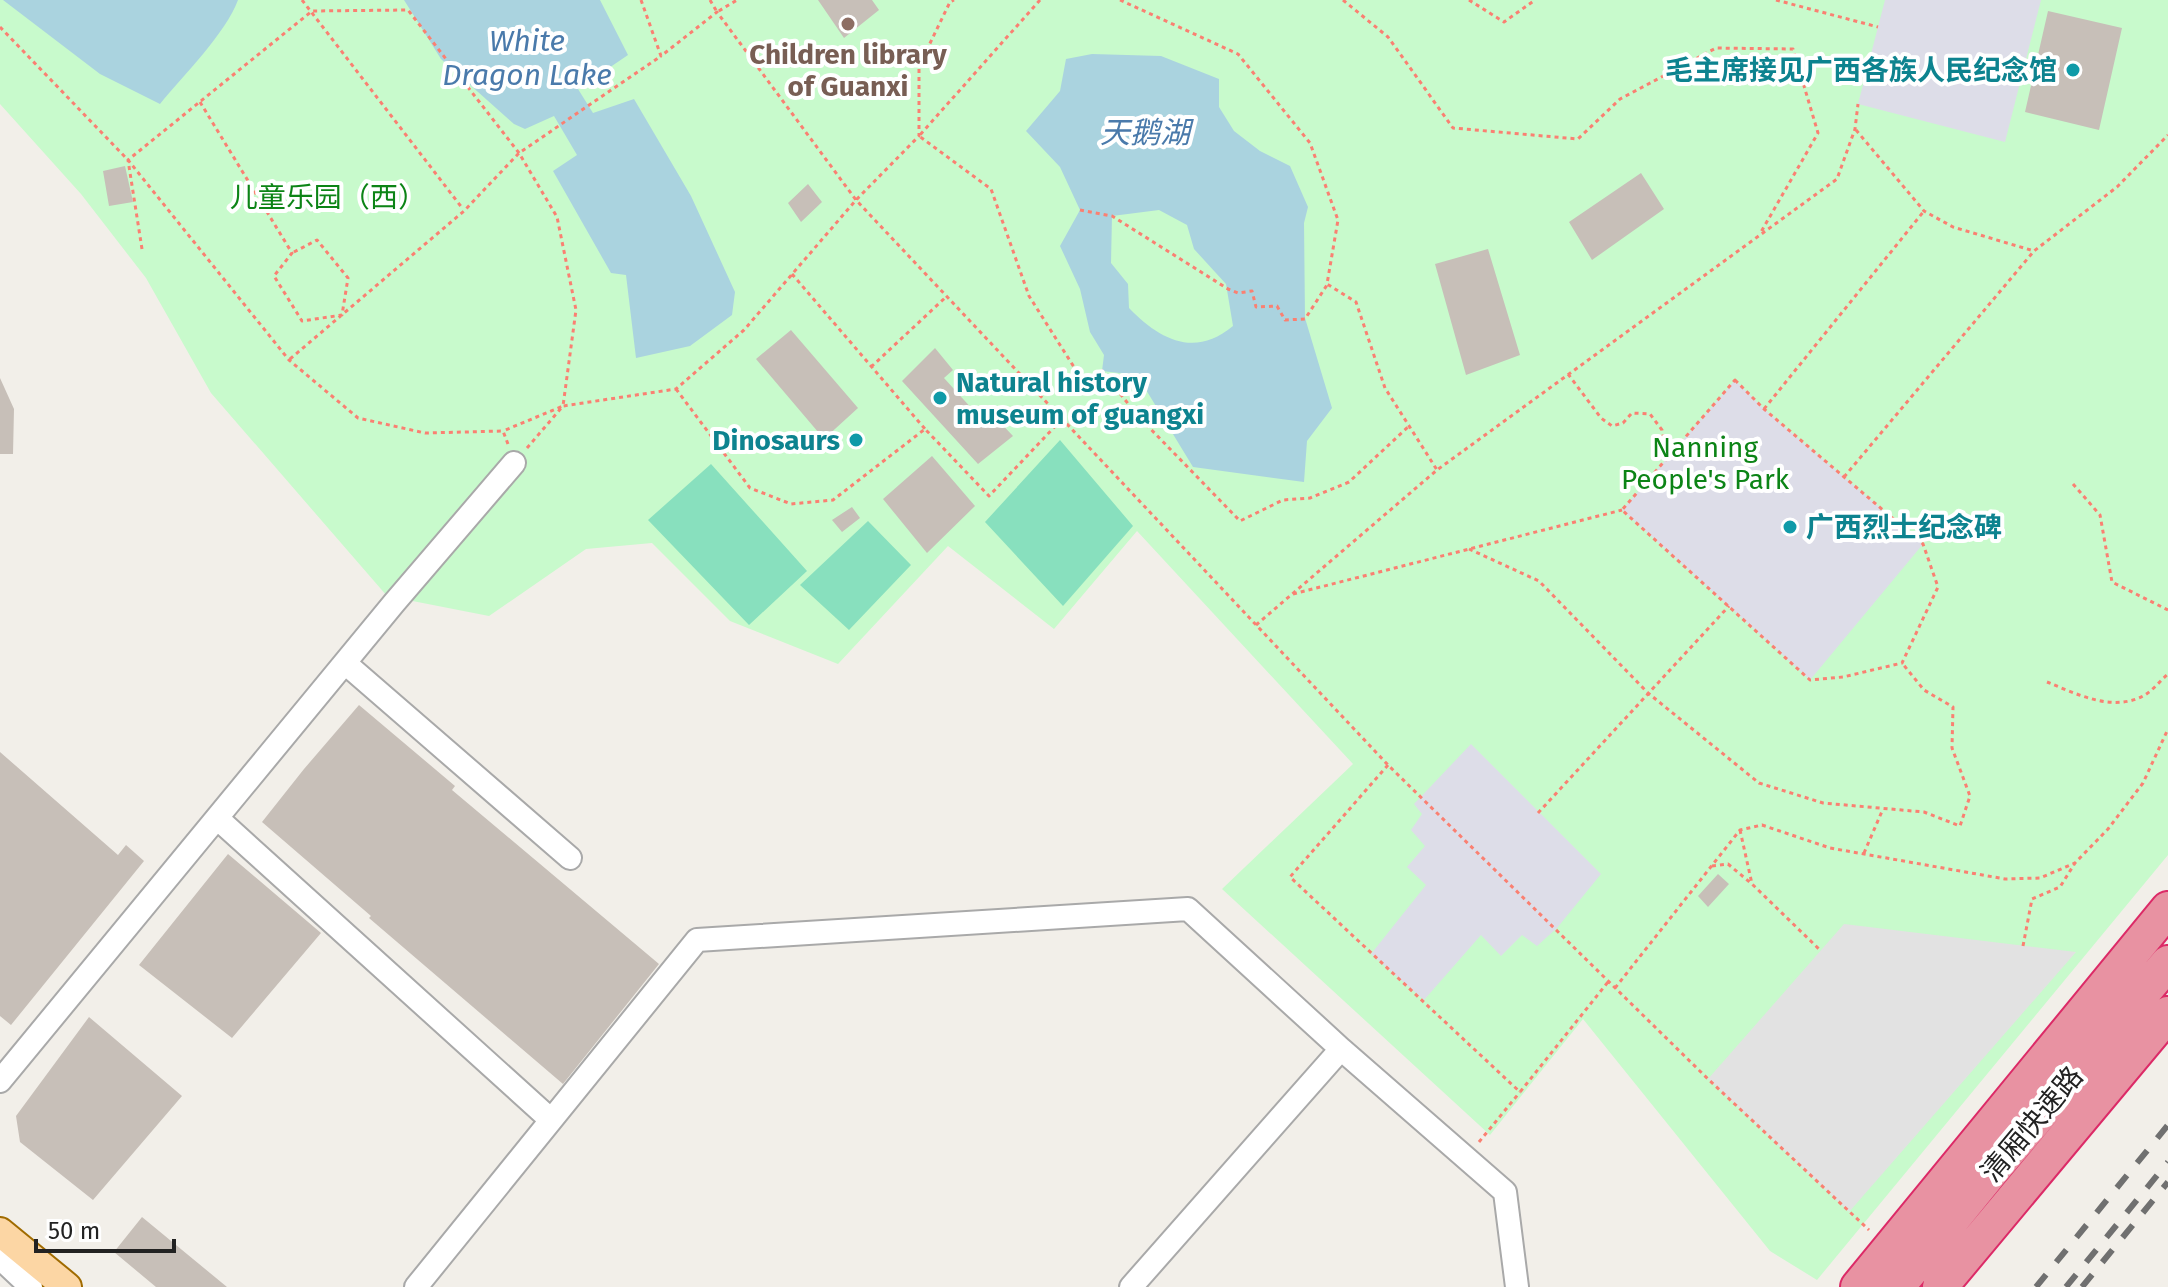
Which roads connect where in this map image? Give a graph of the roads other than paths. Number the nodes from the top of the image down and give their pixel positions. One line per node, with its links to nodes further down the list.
1 (514, 463): 2 (street)
2 (345, 663): 3 (street); 4 (street)
3 (217, 818): 11 (street); 12 (street)
4 (570, 858)
5 (2168, 909): 20 (highway)
6 (2168, 948): 21 (main road)
7 (2168, 963): 22 (highway, 清厢快速路)
8 (2168, 995): 23 (main road)
9 (2168, 1014): 23 (highway, 清厢快速路)
10 (1341, 1049): 12 (street); 18 (street); 19 (street)
11 (0, 1081)
12 (551, 1120): 17 (street)
13 (0, 1232): 14 (main road)
14 (8, 1272): 15 (street); 16 (main road)
15 (31, 1287)
16 (67, 1287)
17 (416, 1287)
18 (1131, 1287)
19 (1517, 1287)
20 (1858, 1287)
21 (1882, 1287)
22 (1897, 1287)
23 (1940, 1287)

